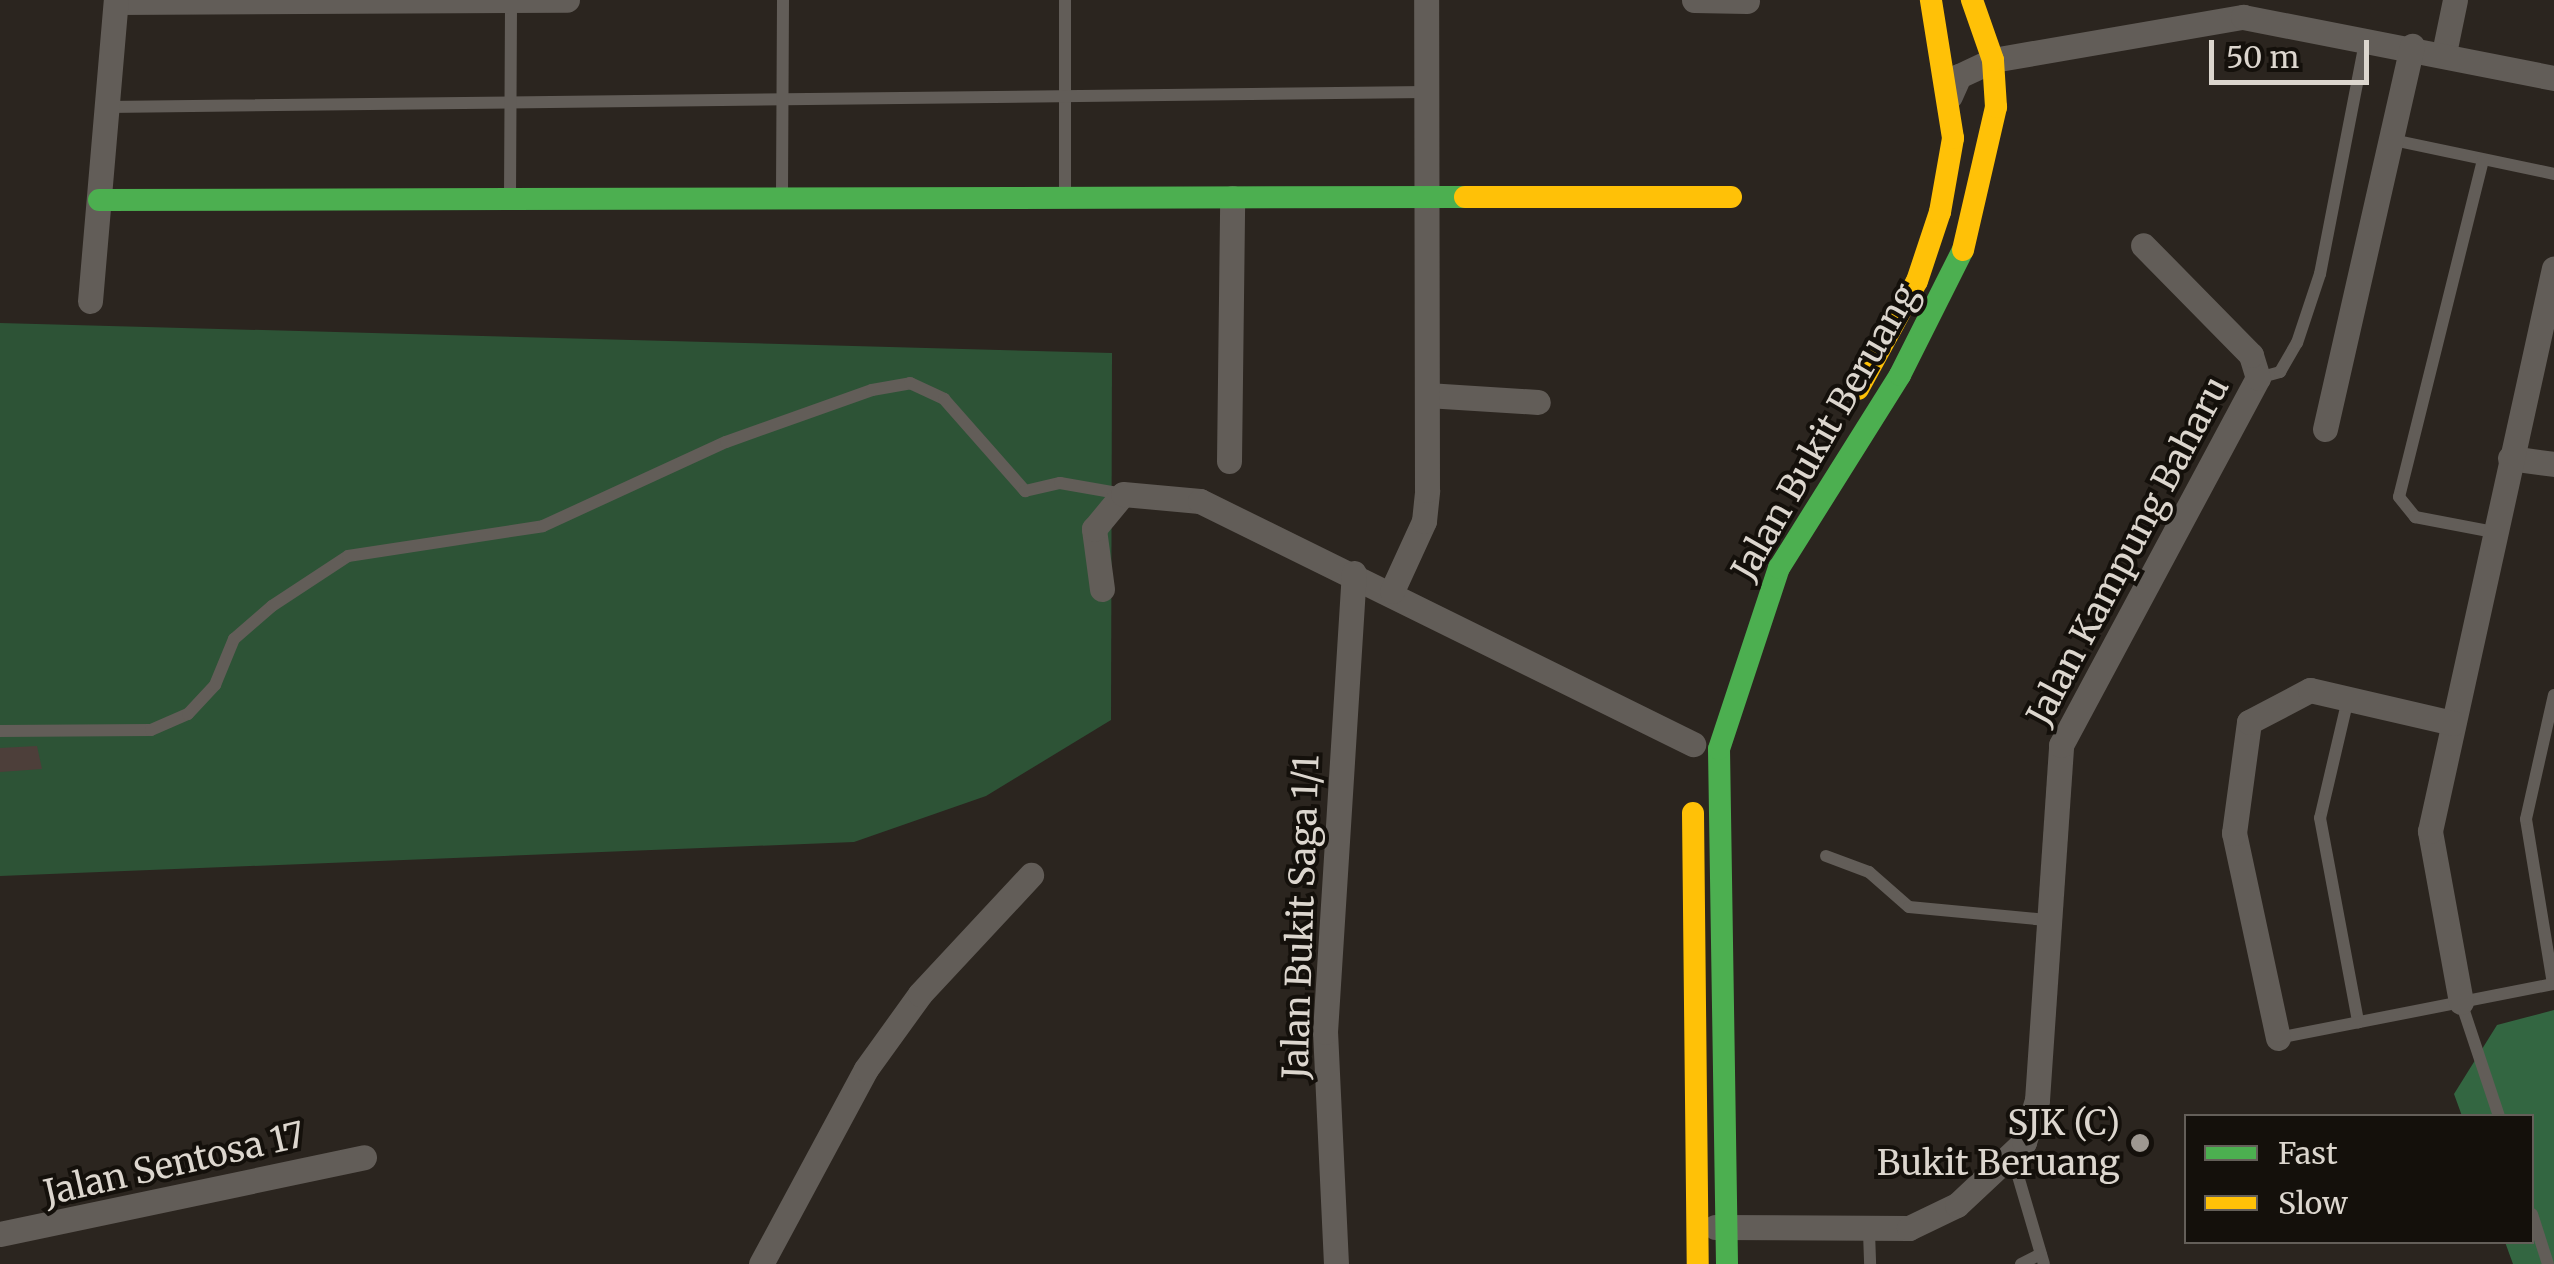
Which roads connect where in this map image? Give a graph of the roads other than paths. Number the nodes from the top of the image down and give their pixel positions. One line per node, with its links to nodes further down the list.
1 (511, 0): 2 (street); 10 (street); 23 (lane)
2 (566, 0)
3 (783, 0): 22 (lane)
4 (1064, 0): 20 (lane)
5 (1426, 0): 19 (street)
6 (1694, 0): 11 (street)
7 (1931, 0): 14 (main road, Jalan Bukit Beruang)
8 (1972, 0): 17 (main road, Jalan Bukit Beruang)
9 (2455, 0): 16 (street)
10 (116, 1): 24 (street)
11 (1747, 1)
12 (2244, 9): 13 (street); 17 (street)
13 (2367, 36): 15 (street); 39 (lane)
14 (1942, 38): 17 (street); 21 (main road, Jalan Bukit Beruang)
15 (2412, 46): 16 (street); 25 (street)
16 (2444, 53): 18 (street)
17 (1993, 60): 21 (street); 72 (main road, Jalan Bukit Beruang)
18 (2554, 78)
19 (1426, 92): 20 (lane); 30 (street)
20 (1064, 96): 22 (lane); 32 (lane)
21 (1950, 96): 42 (main road, Jalan Bukit Beruang)
22 (782, 99): 23 (lane); 31 (lane)
23 (510, 102): 24 (lane); 34 (lane)
24 (107, 106): 33 (street)
25 (2393, 140): 26 (lane); 43 (street)
26 (2482, 160): 27 (lane); 49 (lane)
27 (2554, 174)
28 (1731, 197): 30 (main road)
29 (1232, 198): 30 (main road); 32 (main road); 45 (street)
30 (1426, 198): 40 (street)
31 (782, 199): 32 (main road); 34 (main road)
32 (1065, 199)
33 (99, 200): 34 (main road); 37 (street)
34 (510, 200)
35 (2143, 245): 39 (street)
36 (2554, 270): 38 (street)
37 (90, 302)
38 (2544, 361): 44 (street)
39 (2258, 378): 62 (street, Jalan Kampung Baharu)
40 (1427, 395): 41 (street); 52 (street)
41 (1538, 402)
42 (1844, 409)
43 (2325, 429)
44 (2510, 458): 46 (street); 49 (street)
45 (1229, 460)
46 (2554, 464)
47 (1123, 494): 50 (street); 51 (street); 58 (lane)
48 (1786, 505): 53 (main road, Jalan Bukit Beruang)
49 (2494, 532): 57 (street)
50 (1354, 573): 52 (street); 77 (street, Jalan Bukit Saga 1/1)
51 (1102, 588)
52 (1392, 591): 59 (street)
53 (1726, 639)
54 (2554, 695): 63 (lane)
55 (2348, 699): 57 (street); 65 (lane); 66 (street)
56 (1704, 709): 59 (main road)
57 (2453, 723): 64 (street)
58 (0, 732)
59 (1693, 744): 71 (main road)
60 (1826, 856): 62 (lane)
61 (1031, 875): 76 (street)
62 (2046, 920): 69 (street, Jalan Kampung Baharu)
63 (2553, 984): 64 (lane)
64 (2462, 1002): 65 (lane); 67 (lane)
65 (2358, 1022): 66 (lane)
66 (2278, 1038)
67 (2498, 1114)
68 (364, 1157): 74 (street, Jalan Sentosa 17)
69 (2013, 1160): 73 (street); 75 (lane)
70 (2534, 1220): 82 (lane)
71 (1694, 1227): 72 (street); 78 (main road)
72 (1724, 1227): 73 (street); 79 (main road, Jalan Bukit Beruang)
73 (1869, 1232): 80 (lane)
74 (0, 1234)
75 (2043, 1259): 81 (lane)
76 (761, 1264)
77 (1336, 1264)
78 (1698, 1264)
79 (1727, 1264)
80 (1870, 1264)
81 (2021, 1264)
82 (2548, 1264)

